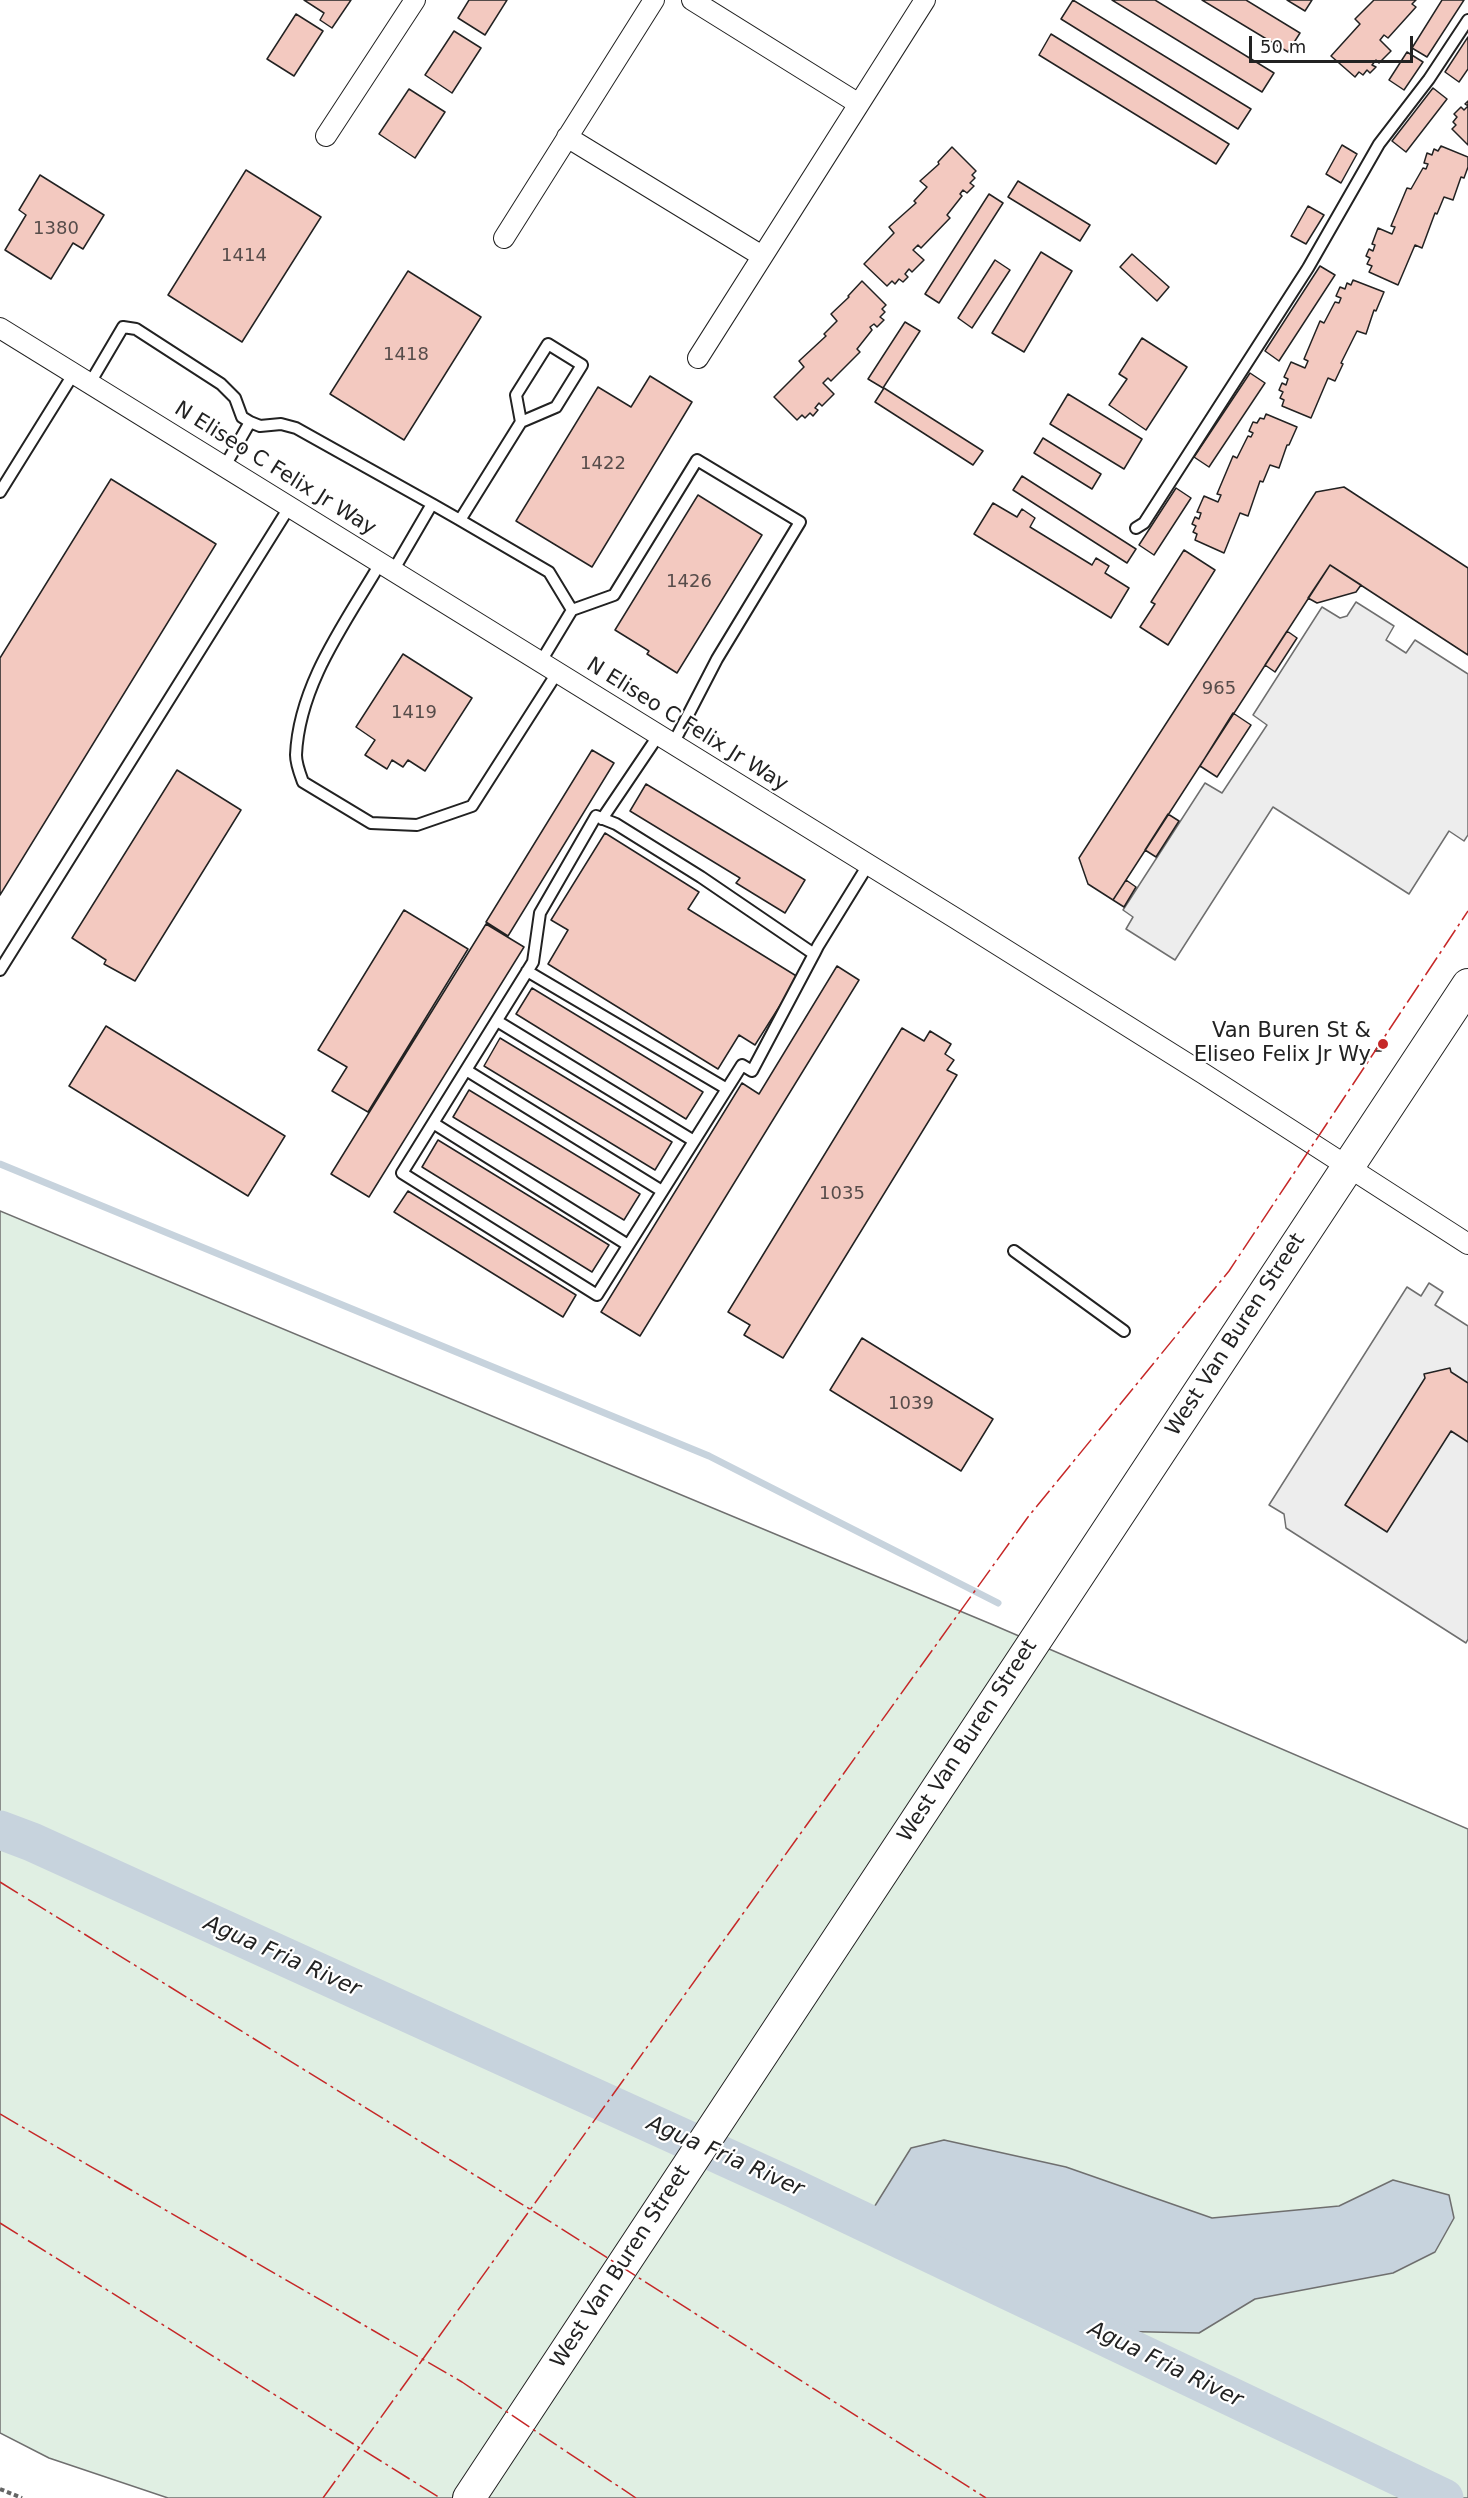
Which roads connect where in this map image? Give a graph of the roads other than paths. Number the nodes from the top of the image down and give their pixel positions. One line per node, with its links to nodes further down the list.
1 (415, 0): 7 (street)
2 (654, 0): 8 (street)
3 (692, 0): 6 (street)
4 (925, 0): 6 (street)
5 (1468, 20): 21 (lane)
6 (860, 104): 10 (street)
7 (326, 136)
8 (567, 137): 9 (street); 10 (street)
9 (504, 238)
10 (762, 256): 12 (street)
11 (0, 328): 13 (street, N Eliseo C Felix Jr Way)
12 (698, 358)
13 (82, 378): 14 (lane); 16 (street, N Eliseo C Felix Jr Way); 17 (lane)
14 (250, 422): 16 (lane); 18 (lane)
15 (521, 422): 15 (lane); 20 (lane)
16 (225, 466): 19 (street, N Eliseo C Felix Jr Way)
17 (0, 492)
18 (432, 504): 20 (lane); 22 (lane)
19 (290, 506): 22 (street, N Eliseo C Felix Jr Way); 30 (lane)
20 (460, 520): 23 (lane)
21 (1136, 528)
22 (387, 567): 24 (street, N Eliseo C Felix Jr Way); 25 (lane)
23 (572, 610): 24 (lane); 26 (lane)
24 (540, 663): 25 (street, N Eliseo C Felix Jr Way)
25 (557, 673): 26 (street, N Eliseo C Felix Jr Way)
26 (665, 740): 27 (lane); 28 (street, N Eliseo C Felix Jr Way)
27 (602, 819): 29 (lane); 31 (lane)
28 (868, 865): 29 (lane); 38 (street, N Eliseo C Felix Jr Way)
29 (814, 954): 35 (lane)
30 (0, 970)
31 (527, 971): 33 (lane); 35 (lane)
32 (1468, 985): 38 (main road, West Van Buren Street)
33 (496, 1021): 34 (lane); 37 (lane)
34 (466, 1070): 36 (lane); 39 (lane)
35 (727, 1089): 37 (lane)
36 (433, 1123): 41 (lane); 41 (lane)
37 (694, 1141): 39 (lane)
38 (1347, 1167): 40 (street, N Eliseo C Felix Jr Way); 44 (main road, West Van Buren Street)
39 (662, 1191): 41 (lane)
40 (1468, 1244)
41 (628, 1245)
42 (1014, 1251): 43 (lane)
43 (1124, 1331)
44 (469, 2498)

